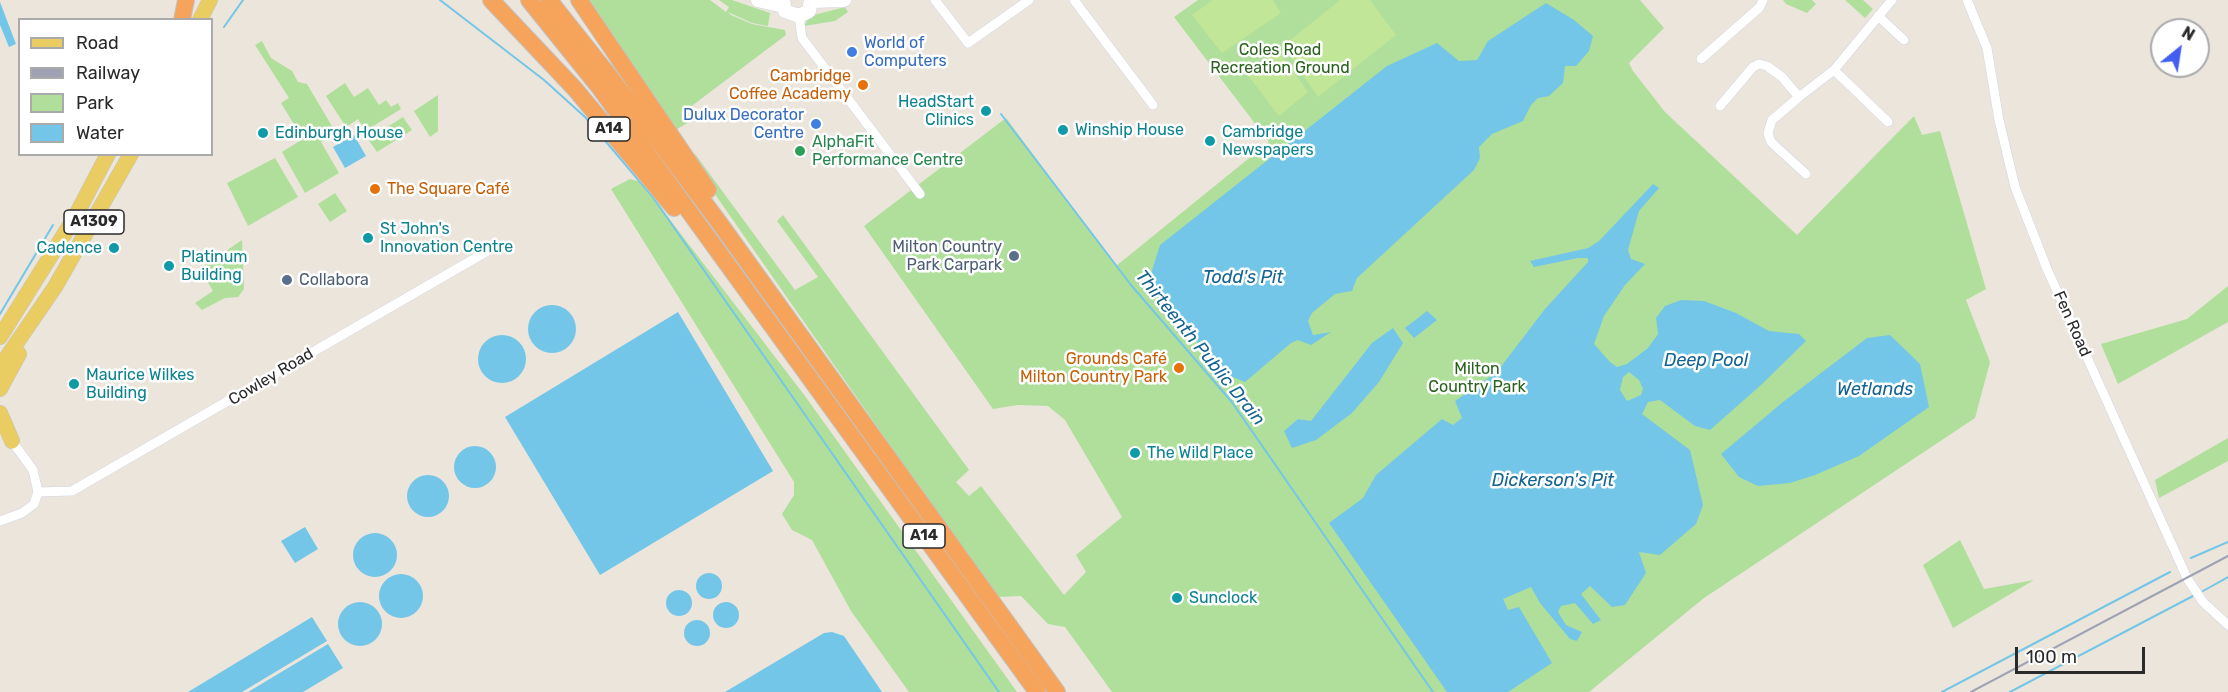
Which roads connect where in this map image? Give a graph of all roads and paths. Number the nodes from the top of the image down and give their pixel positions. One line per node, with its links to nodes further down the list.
1 (186, 0): 20 (highway)
2 (193, 0): 21 (main road)
3 (210, 0): 22 (main road)
4 (491, 0): 35 (highway, A14)
5 (529, 0): 35 (highway, A14)
6 (549, 0): 37 (highway, A14)
7 (579, 0): 37 (highway, A14)
8 (758, 0): 17 (street)
9 (811, 0): 10 (street); 18 (street)
10 (844, 0)
11 (935, 0): 12 (street)
12 (1029, 0)
13 (1074, 0): 27 (street)
14 (1763, 0): 24 (street)
15 (1892, 0): 19 (street)
16 (1967, 0): 46 (street, Fen Road)
17 (783, 3): 18 (street)
18 (799, 16): 33 (street)
19 (1878, 16): 23 (street); 25 (street)
20 (182, 18)
21 (183, 18)
22 (201, 18)
23 (1904, 40)
24 (1701, 59)
25 (1834, 70): 26 (street); 29 (street)
26 (1799, 97): 28 (street); 32 (street)
27 (1153, 105)
28 (1720, 106)
29 (1888, 122)
30 (107, 156): 38 (main road, A1309)
31 (130, 156): 36 (main road, A1309)
32 (1806, 174)
33 (920, 194)
34 (498, 245): 44 (street, Cowley Road)
35 (724, 260): 47 (highway, A14)
36 (55, 287): 39 (main road, A1309); 40 (main road, A1309)
37 (768, 291): 48 (highway, A14)
38 (0, 337)
39 (0, 367)
40 (0, 389)
41 (0, 413): 43 (main road)
42 (0, 427): 43 (street)
43 (12, 441): 44 (street)
44 (38, 492): 45 (street)
45 (0, 521)
46 (2228, 625)
47 (1037, 692)
48 (1057, 692)

